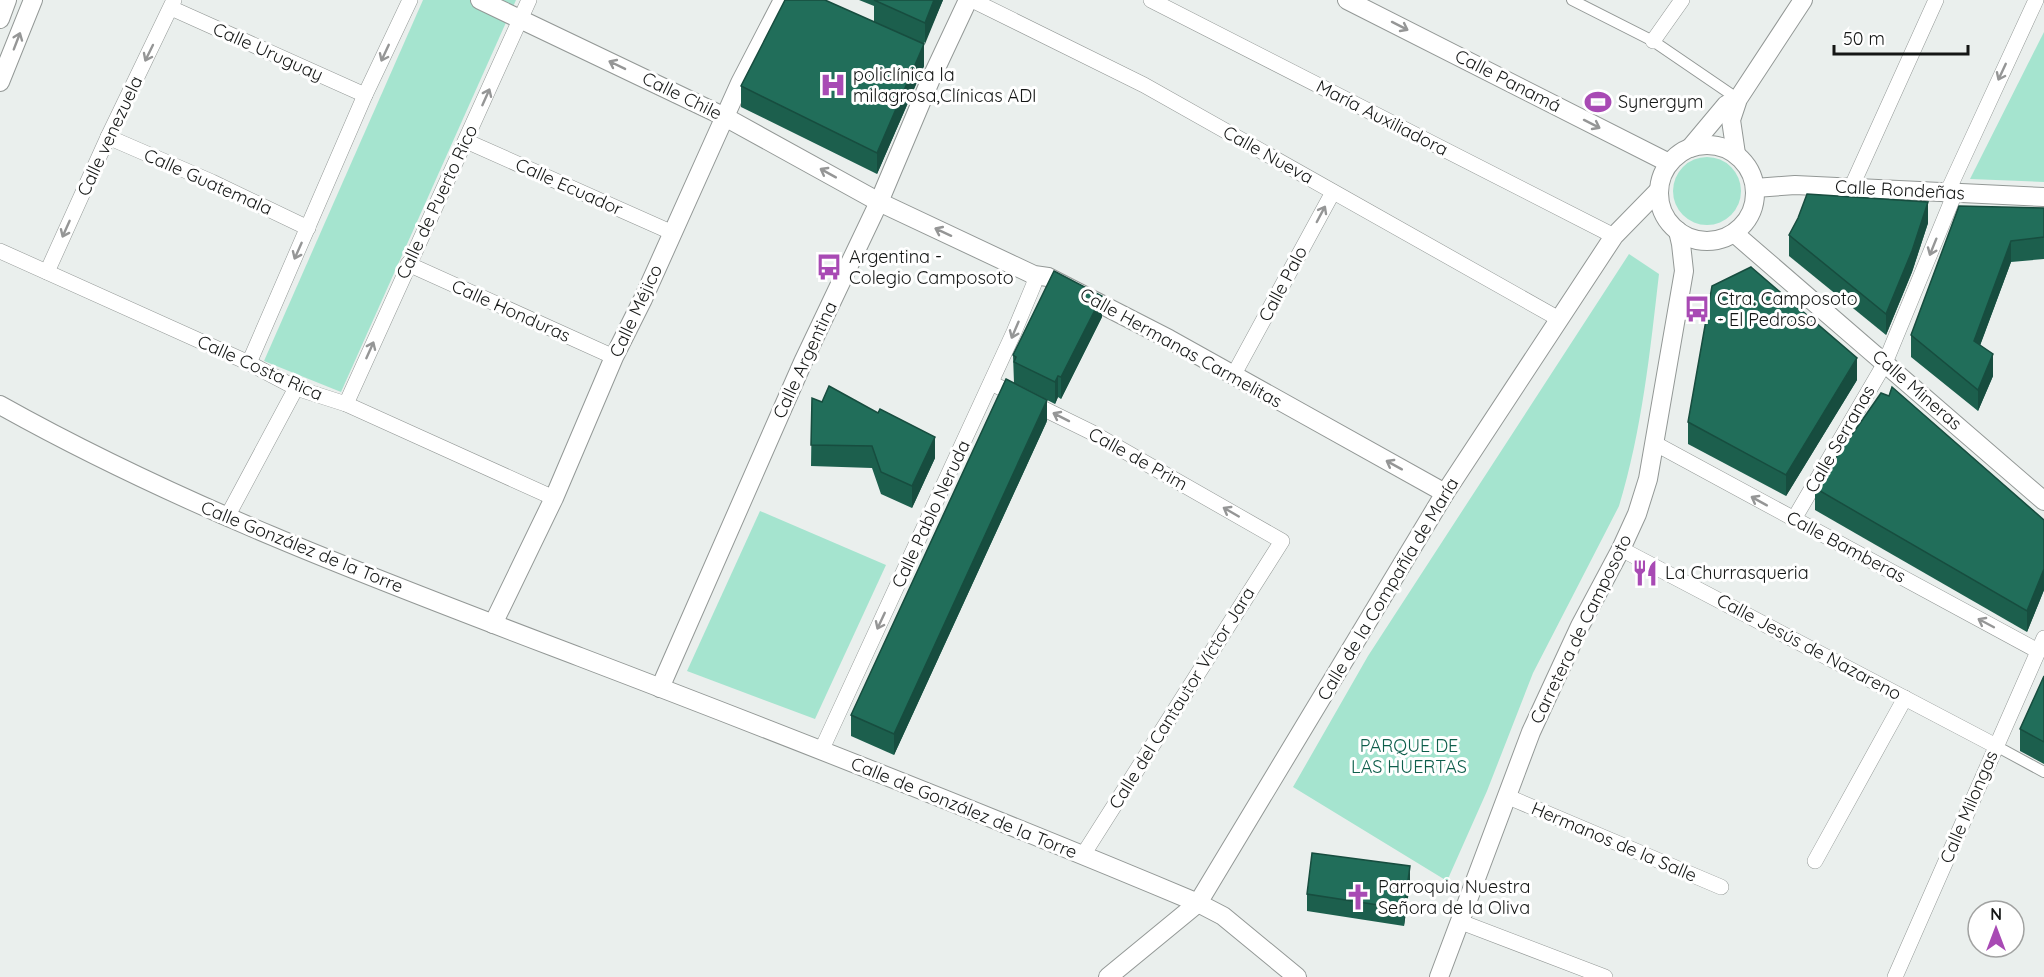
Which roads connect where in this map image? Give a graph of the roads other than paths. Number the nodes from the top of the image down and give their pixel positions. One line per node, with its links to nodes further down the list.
1 (7, 0): 17 (street)
2 (33, 0): 19 (street, one-way to 2)
3 (410, 0): 20 (street, one-way to 20)
4 (480, 0): 16 (street, Calle Chile)
5 (530, 0): 16 (street, Calle de Puerto Rico)
6 (783, 0): 22 (street, Calle Méjico)
7 (970, 0): 31 (street, Calle Nueva); 34 (street, Calle Argentina)
8 (1151, 0): 39 (street, María Auxiliadora)
9 (1347, 0): 27 (street, Calle Panamá, one-way to 27)
10 (1572, 0): 18 (street)
11 (1682, 0): 18 (street)
12 (1803, 0): 21 (street)
13 (1936, 0): 29 (street)
14 (2036, 0): 32 (street, Calle Serranas, one-way to 32)
15 (172, 4): 20 (street, Calle Uruguay); 23 (street, Calle venezuela, one-way to 23)
16 (522, 18): 22 (street, Calle Chile, one-way to 16); 24 (street, Calle de Puerto Rico, one-way to 16)
17 (0, 19)
18 (1653, 41): 21 (street)
19 (0, 82)
20 (365, 95): 35 (street)
21 (1738, 99): 25 (street); 26 (street)
22 (725, 117): 34 (street, Calle Chile, one-way to 22); 37 (street, Calle Méjico)
23 (108, 137): 35 (street, Calle Guatemala); 44 (street, Calle venezuela, one-way to 44)
24 (466, 141): 37 (street, Calle Ecuador); 42 (street, Calle de Puerto Rico)
25 (1690, 148): 26 (street); 27 (street)
26 (1736, 154): 28 (street)
27 (1669, 163): 30 (street)
28 (1755, 188): 29 (street, Calle Rondeñas); 38 (street)
29 (1851, 188): 32 (street, Calle Rondeñas)
30 (1659, 190): 36 (street); 39 (street, Calle de la Compañía de María)
31 (1334, 192): 46 (street, Calle Nueva); 50 (street, Calle Palo, one-way to 31)
32 (1951, 193): 33 (street, Calle Rondeñas); 49 (street, Calle Serranas, one-way to 49)
33 (2044, 197)
34 (879, 202): 45 (street, Calle Hermanas Carmelitas, one-way to 34); 66 (street, Calle Argentina)
35 (308, 228): 48 (street, one-way to 48)
36 (1678, 231): 40 (street); 43 (street, Carretera de Camposoto)
37 (673, 233): 47 (street, Calle Méjico)
38 (1734, 233): 40 (street); 49 (street, Calle Mineras)
39 (1614, 236): 46 (street, Calle de la Compañía de María)
40 (1706, 241): 43 (street, Carretera de Camposoto)
41 (0, 251): 44 (street, Calle Costa Rica)
42 (408, 264): 47 (street, Calle Honduras); 53 (street, Calle de Puerto Rico, one-way to 42)
43 (1684, 270): 55 (street, Carretera de Camposoto)
44 (47, 272): 48 (street, Calle Costa Rica)
45 (1034, 275): 50 (street, Calle Hermanas Carmelitas); 51 (street, Calle Pablo Neruda, one-way to 51)
46 (1559, 318): 56 (street, Calle de la Compañía de María)
47 (614, 357): 57 (street, Calle Méjico)
48 (249, 363): 52 (street, Calle Costa Rica)
49 (1886, 363): 58 (street, Calle Mineras); 60 (street, Calle Serranas)
50 (1233, 376): 56 (street, Calle Hermanas Carmelitas, one-way to 50)
51 (991, 383): 61 (street, Calle de Prim, one-way to 51); 69 (street, Calle Pablo Neruda, one-way to 69)
52 (296, 388): 53 (street, Calle Costa Rica); 59 (street)
53 (346, 404): 57 (street, Calle Costa Rica)
54 (0, 405): 59 (street, Calle González de la Torre)
55 (1654, 443): 60 (street, Calle Bamberas, one-way to 55); 62 (street, Carretera de Camposoto)
56 (1445, 493): 75 (street, Calle de la Compañía de María)
57 (554, 498): 63 (street, Calle Méjico)
58 (2044, 501)
59 (227, 517): 63 (street, Calle González de la Torre)
60 (1794, 519): 64 (street, Calle Bamberas, one-way to 60)
61 (1282, 541): 72 (street, Calle del Cantautor Víctor Jara)
62 (1621, 549): 67 (street, Calle Jesús de Nazareno); 71 (street, Carretera de Camposoto)
63 (493, 624): 65 (street, Calle González de la Torre)
64 (2041, 645): 68 (street, Calle Milongas)
65 (613, 670): 66 (street, Calle de González de la Torre)
66 (660, 688): 69 (street, Calle de González de la Torre)
67 (1905, 698): 68 (street, Calle Jesús de Nazareno); 73 (street)
68 (1996, 746): 70 (street); 81 (street, Calle Milongas)
69 (821, 751): 72 (street, Calle de González de la Torre)
70 (2044, 772)
71 (1506, 796): 74 (street, Hermanos de la Salle); 76 (street, Carretera de Camposoto)
72 (1083, 855): 75 (street, Calle de González de la Torre)
73 (1815, 861)
74 (1721, 887)
75 (1198, 903): 77 (street, Calle de la Compañía de María); 78 (street, Calle de González de la Torre)
76 (1461, 922): 79 (street, Carretera de Camposoto); 80 (street)
77 (1108, 977)
78 (1297, 977)
79 (1439, 977)
80 (1605, 977)
81 (1895, 977)

